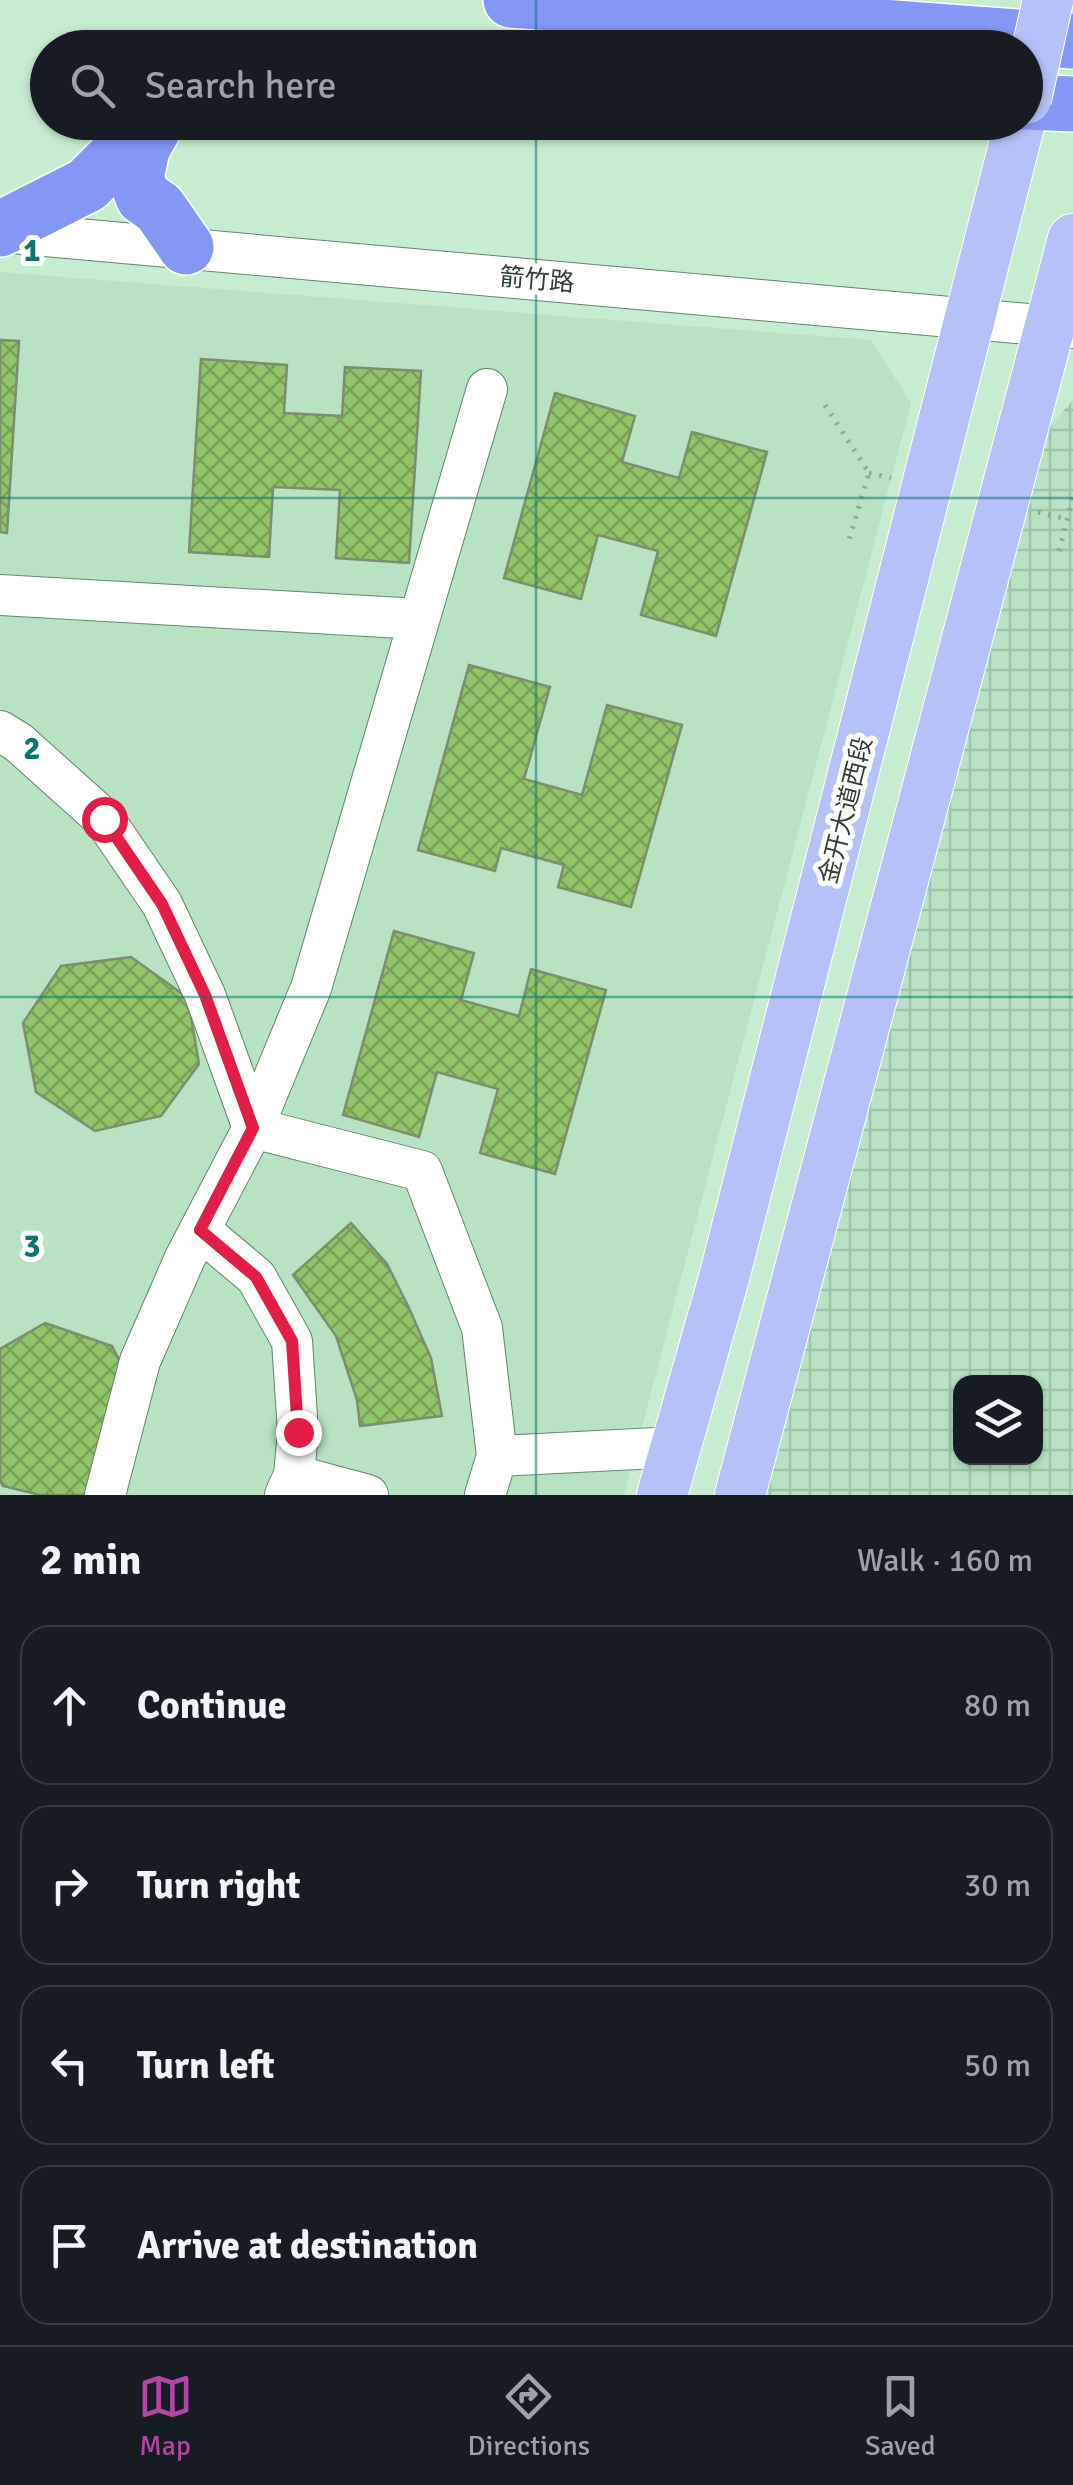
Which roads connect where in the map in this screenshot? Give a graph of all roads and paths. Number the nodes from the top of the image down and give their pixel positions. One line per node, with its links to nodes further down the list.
1 (511, 0): 3 (highway)
2 (1048, 0): 4 (main road, bridge)
3 (922, 30)
4 (1041, 30)
5 (1043, 39): 6 (highway)
6 (1073, 41)
7 (1043, 102): 8 (highway)
8 (1073, 104)
9 (135, 140): 12 (highway)
10 (146, 140): 14 (highway)
11 (1015, 144): 15 (main road, 金开大道西段)
12 (0, 230): 14 (street, 箭竹路)
13 (1073, 239): 16 (main road)
14 (186, 247): 15 (street, 箭竹路)
15 (970, 319): 16 (street, 箭竹路); 27 (main road, 金开大道西段)
16 (1062, 328): 34 (main road)
17 (488, 389): 23 (street)
18 (826, 405): 20 (path)
19 (1073, 497): 21 (path)
20 (848, 544)
21 (1059, 551)
22 (0, 595): 23 (street)
23 (419, 619): 25 (street)
24 (0, 731): 25 (street)
25 (253, 1128): 26 (street); 28 (street)
26 (200, 1230): 29 (street); 30 (street)
27 (676, 1447): 28 (street); 33 (main road, 金开大道西段)
28 (497, 1456): 32 (street)
29 (290, 1485): 31 (street)
30 (105, 1495)
31 (368, 1495)
32 (486, 1495)
33 (662, 1495)
34 (740, 1495)

